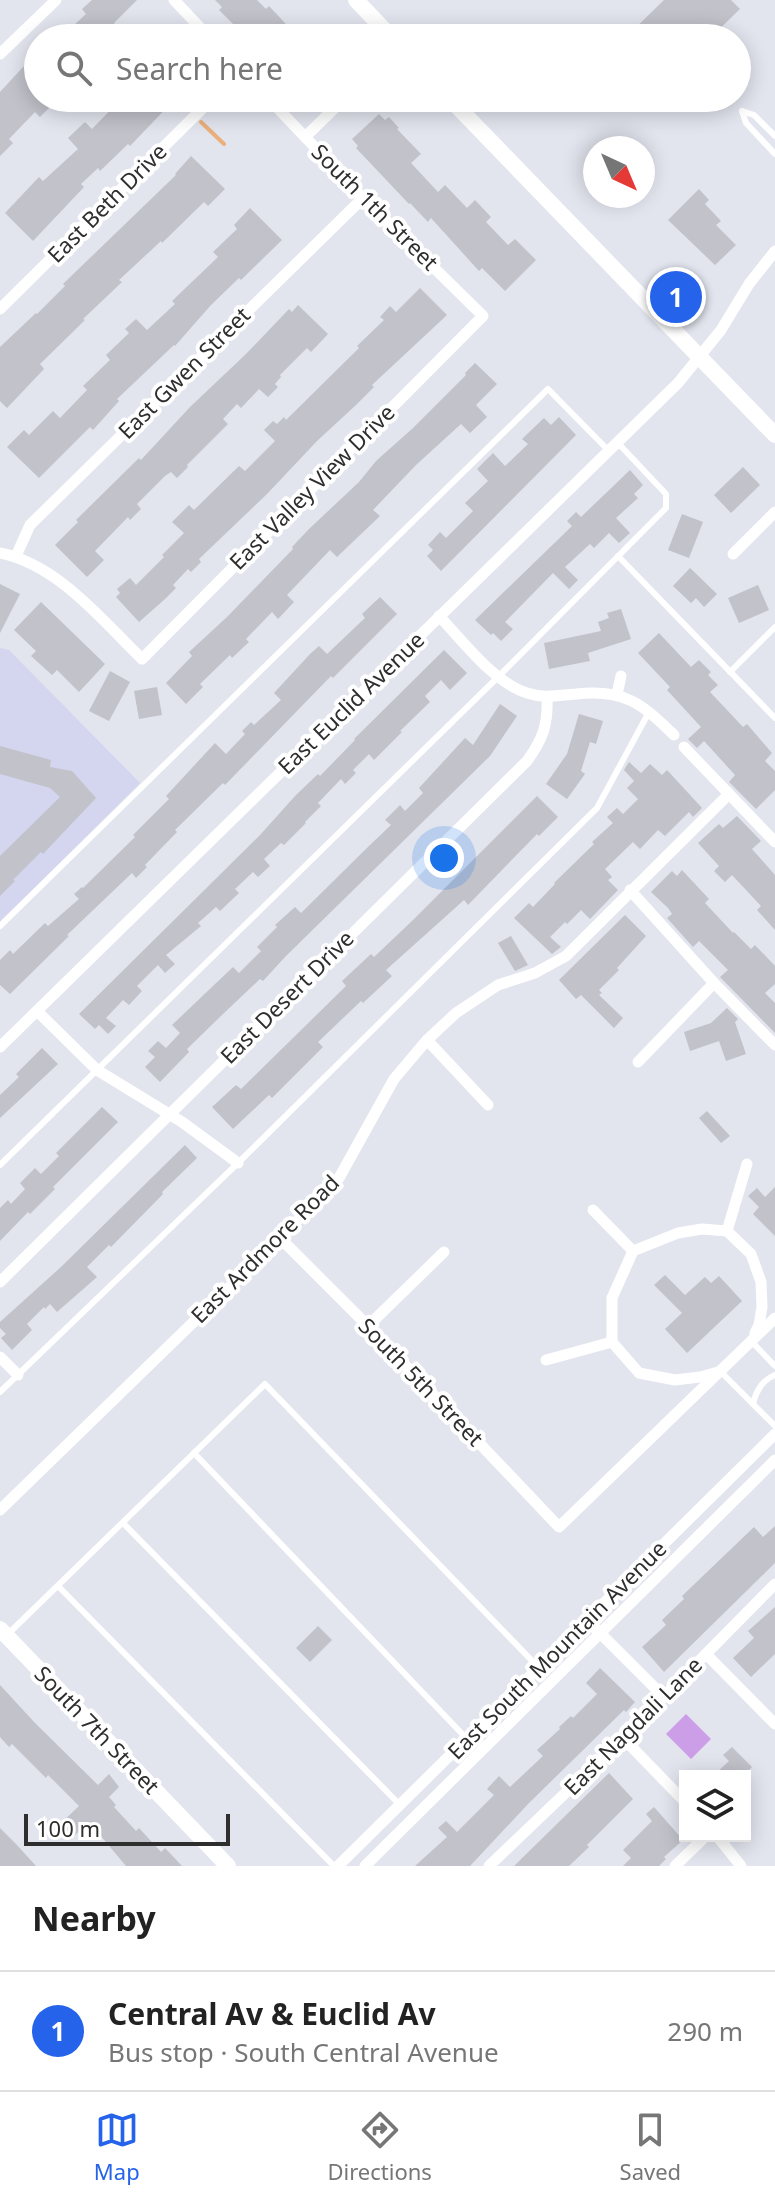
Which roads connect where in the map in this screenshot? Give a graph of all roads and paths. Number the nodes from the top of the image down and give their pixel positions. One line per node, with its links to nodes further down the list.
1 (56, 0): 4 (street)
2 (174, 0): 5 (street)
3 (356, 0): 6 (main road)
4 (31, 24)
5 (197, 24)
6 (379, 24)
7 (24, 31): 8 (street)
8 (0, 54)
9 (199, 112): 20 (street, East Beth Drive)
10 (281, 112): 16 (street, South 1th Street)
11 (331, 112): 16 (street)
12 (463, 112): 22 (main road)
13 (742, 112): 17 (lane)
14 (745, 112): 15 (lane)
15 (775, 136)
16 (305, 137): 18 (street, South 1th Street)
17 (775, 154)
18 (363, 198): 21 (street, South 1th Street); 28 (street, East Gwen Street)
19 (775, 251): 22 (street, East Euclid Avenue)
20 (0, 309)
21 (483, 316): 28 (street, East Valley View Drive)
22 (699, 357): 23 (main road); 24 (street, East Euclid Avenue)
23 (775, 435)
24 (612, 446): 29 (lane); 30 (street, East Euclid Avenue); 44 (lane)
25 (775, 512): 27 (street)
26 (0, 553): 28 (street)
27 (733, 554)
28 (16, 556)
29 (618, 556): 32 (lane); 34 (lane)
30 (439, 616): 34 (street); 46 (street, East Euclid Avenue)
31 (775, 627): 32 (lane)
32 (730, 672): 38 (lane)
33 (621, 676): 35 (street)
34 (498, 677): 36 (street); 51 (lane)
35 (617, 694): 36 (street); 37 (street)
36 (547, 698): 53 (street, East Desert Drive)
37 (649, 712): 39 (street); 54 (lane)
38 (775, 718)
39 (674, 735)
40 (684, 747): 41 (street)
41 (729, 794): 42 (street); 43 (street, East Ardmore Road)
42 (775, 842)
43 (630, 890): 45 (street); 47 (street, East Ardmore Road)
44 (0, 926)
45 (714, 983): 48 (street); 50 (street)
46 (37, 1011): 49 (street, East Euclid Avenue); 51 (street)
47 (427, 1040): 52 (street); 59 (street, East Ardmore Road)
48 (775, 1045)
49 (0, 1047)
50 (638, 1062)
51 (97, 1070): 53 (street); 56 (lane)
52 (488, 1105)
53 (169, 1114): 54 (street); 62 (street, East Desert Drive)
54 (238, 1163): 71 (lane)
55 (747, 1164): 58 (street)
56 (0, 1165)
57 (593, 1210): 60 (street)
58 (727, 1231): 60 (street); 65 (street)
59 (280, 1238): 64 (street, South 5th Street); 79 (street, East Ardmore Road)
60 (633, 1251): 66 (street)
61 (444, 1252): 64 (street)
62 (0, 1282)
63 (775, 1318): 65 (street)
64 (368, 1326): 70 (street, South 5th Street)
65 (751, 1341): 69 (lane); 70 (street)
66 (612, 1342): 68 (street); 70 (street)
67 (0, 1357): 71 (street)
68 (546, 1360)
69 (775, 1366)
70 (720, 1371): 74 (lane)
71 (18, 1375): 73 (lane)
72 (775, 1375): 74 (lane)
73 (0, 1392)
74 (753, 1404): 75 (lane)
75 (775, 1426)
76 (775, 1434): 83 (street, East South Mountain Avenue)
77 (194, 1453): 80 (lane); 87 (lane); 91 (lane)
78 (775, 1460): 85 (street, East South Mountain Avenue)
79 (0, 1510)
80 (123, 1523): 82 (lane); 93 (lane)
81 (775, 1584): 86 (street, East Nagdali Lane)
82 (58, 1586): 84 (lane); 97 (lane)
83 (587, 1620): 85 (street); 87 (street, East South Mountain Avenue)
84 (3, 1632): 96 (main road, South 7th Street)
85 (599, 1633): 88 (street); 98 (street, East South Mountain Avenue)
86 (706, 1654): 88 (street, East Nagdali Lane); 89 (street)
87 (538, 1667): 91 (street, East South Mountain Avenue)
88 (664, 1697): 90 (street, East Nagdali Lane)
89 (775, 1724)
90 (623, 1738): 92 (street); 99 (street, East Nagdali Lane)
91 (467, 1739): 93 (street, East South Mountain Avenue)
92 (679, 1796)
93 (401, 1806): 97 (street, East South Mountain Avenue)
94 (700, 1842): 100 (street)
95 (722, 1842): 101 (street)
96 (228, 1866)
97 (336, 1866)
98 (365, 1866)
99 (489, 1866)
100 (675, 1866)
101 (741, 1866)

